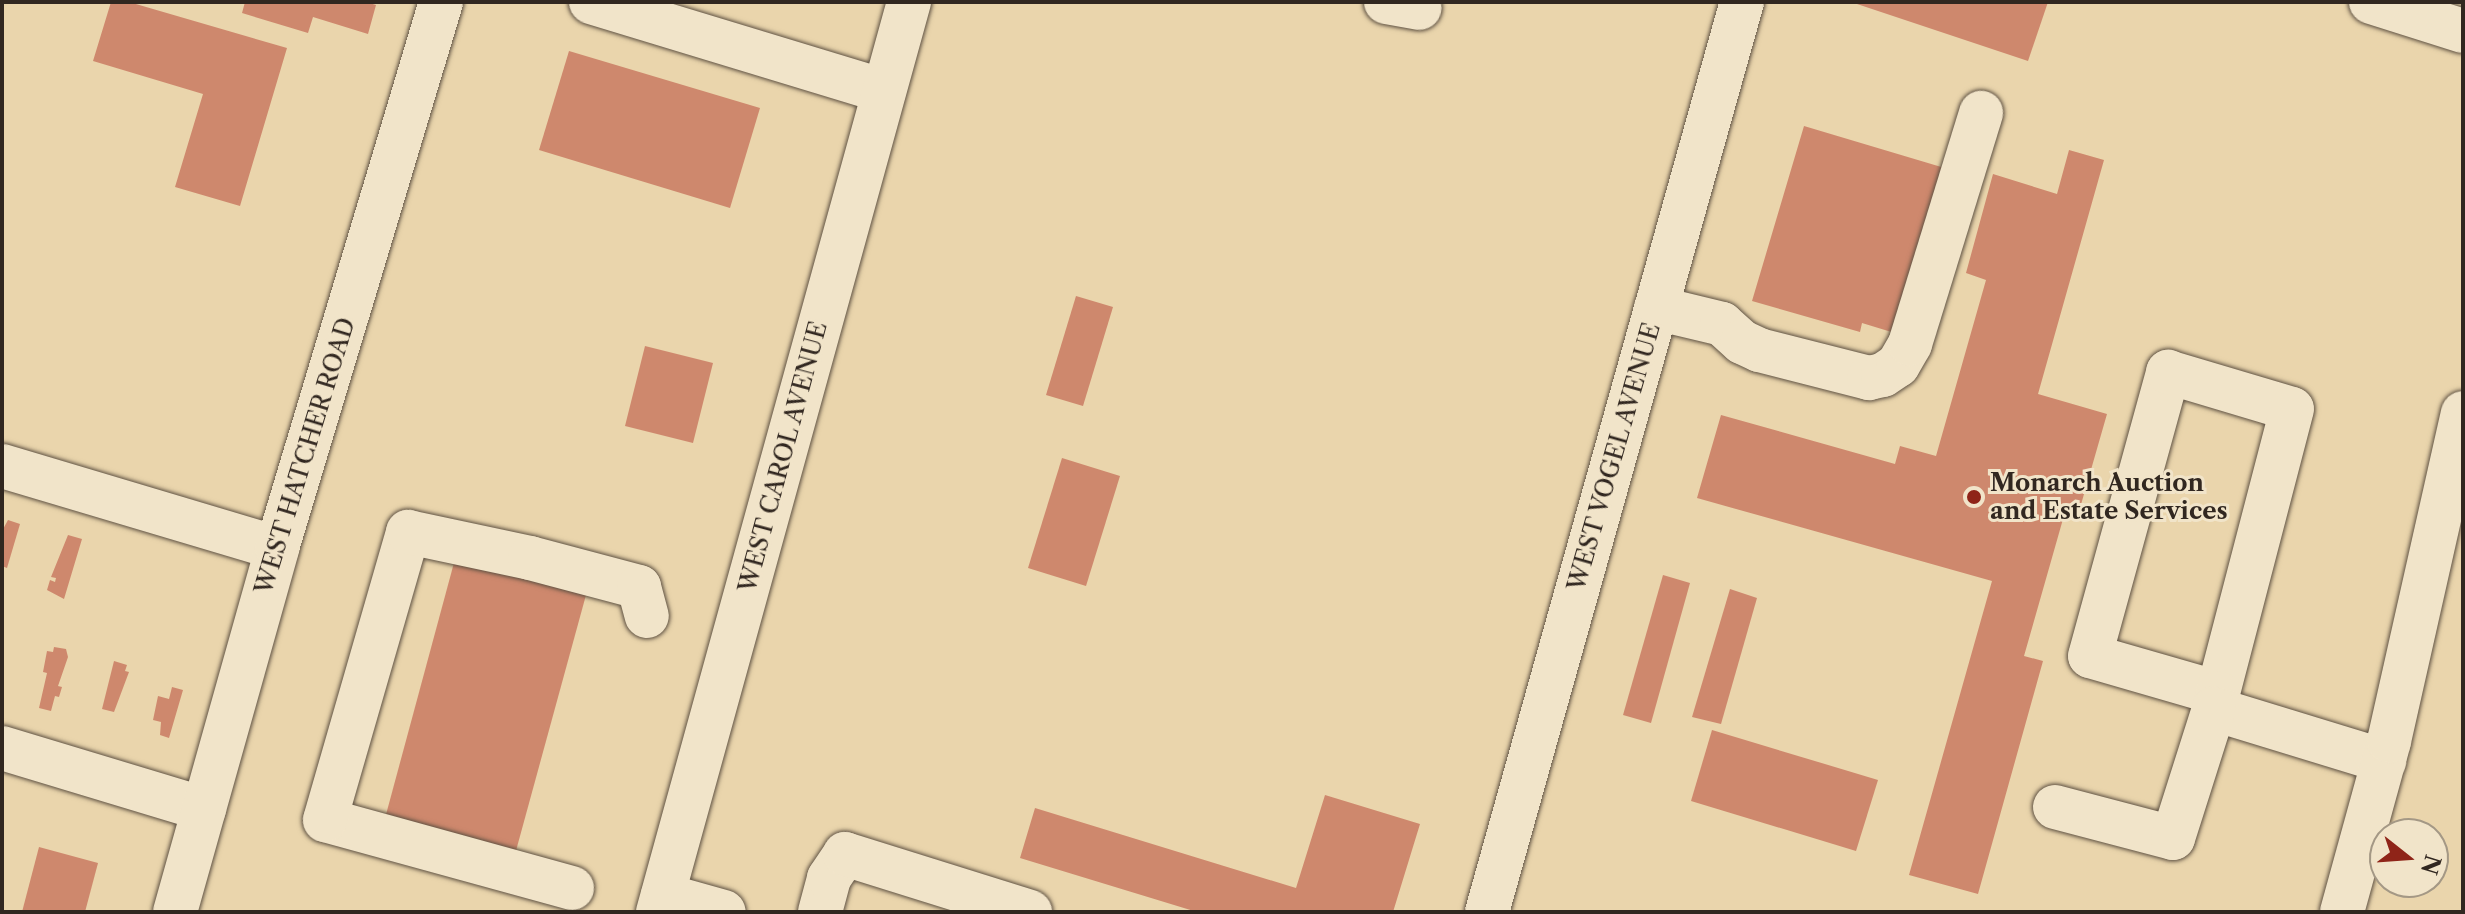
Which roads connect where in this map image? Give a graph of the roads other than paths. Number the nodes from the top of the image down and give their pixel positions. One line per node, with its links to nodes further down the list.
1 (441, 2): 12 (street, WEST HATCHER ROAD)
2 (591, 2): 7 (street)
3 (909, 2): 7 (street, WEST CAROL AVENUE)
4 (1742, 2): 9 (street, WEST VOGEL AVENUE)
5 (2371, 2): 6 (street)
6 (2463, 31)
7 (884, 91): 20 (street, WEST CAROL AVENUE)
8 (1981, 113): 9 (street)
9 (1656, 308): 25 (street, WEST VOGEL AVENUE)
10 (2463, 413): 16 (street)
11 (2, 466): 12 (street)
12 (277, 548): 18 (street, WEST HATCHER ROAD)
13 (647, 616): 19 (street)
14 (2216, 701): 14 (street); 16 (street); 17 (street)
15 (2, 748): 18 (street)
16 (2384, 761): 26 (street)
17 (2055, 807)
18 (204, 809): 21 (street, WEST HATCHER ROAD)
19 (572, 888)
20 (660, 903): 22 (street)
21 (175, 912)
22 (724, 912)
23 (820, 912): 24 (street)
24 (1030, 912)
25 (1487, 912)
26 (2342, 912)

